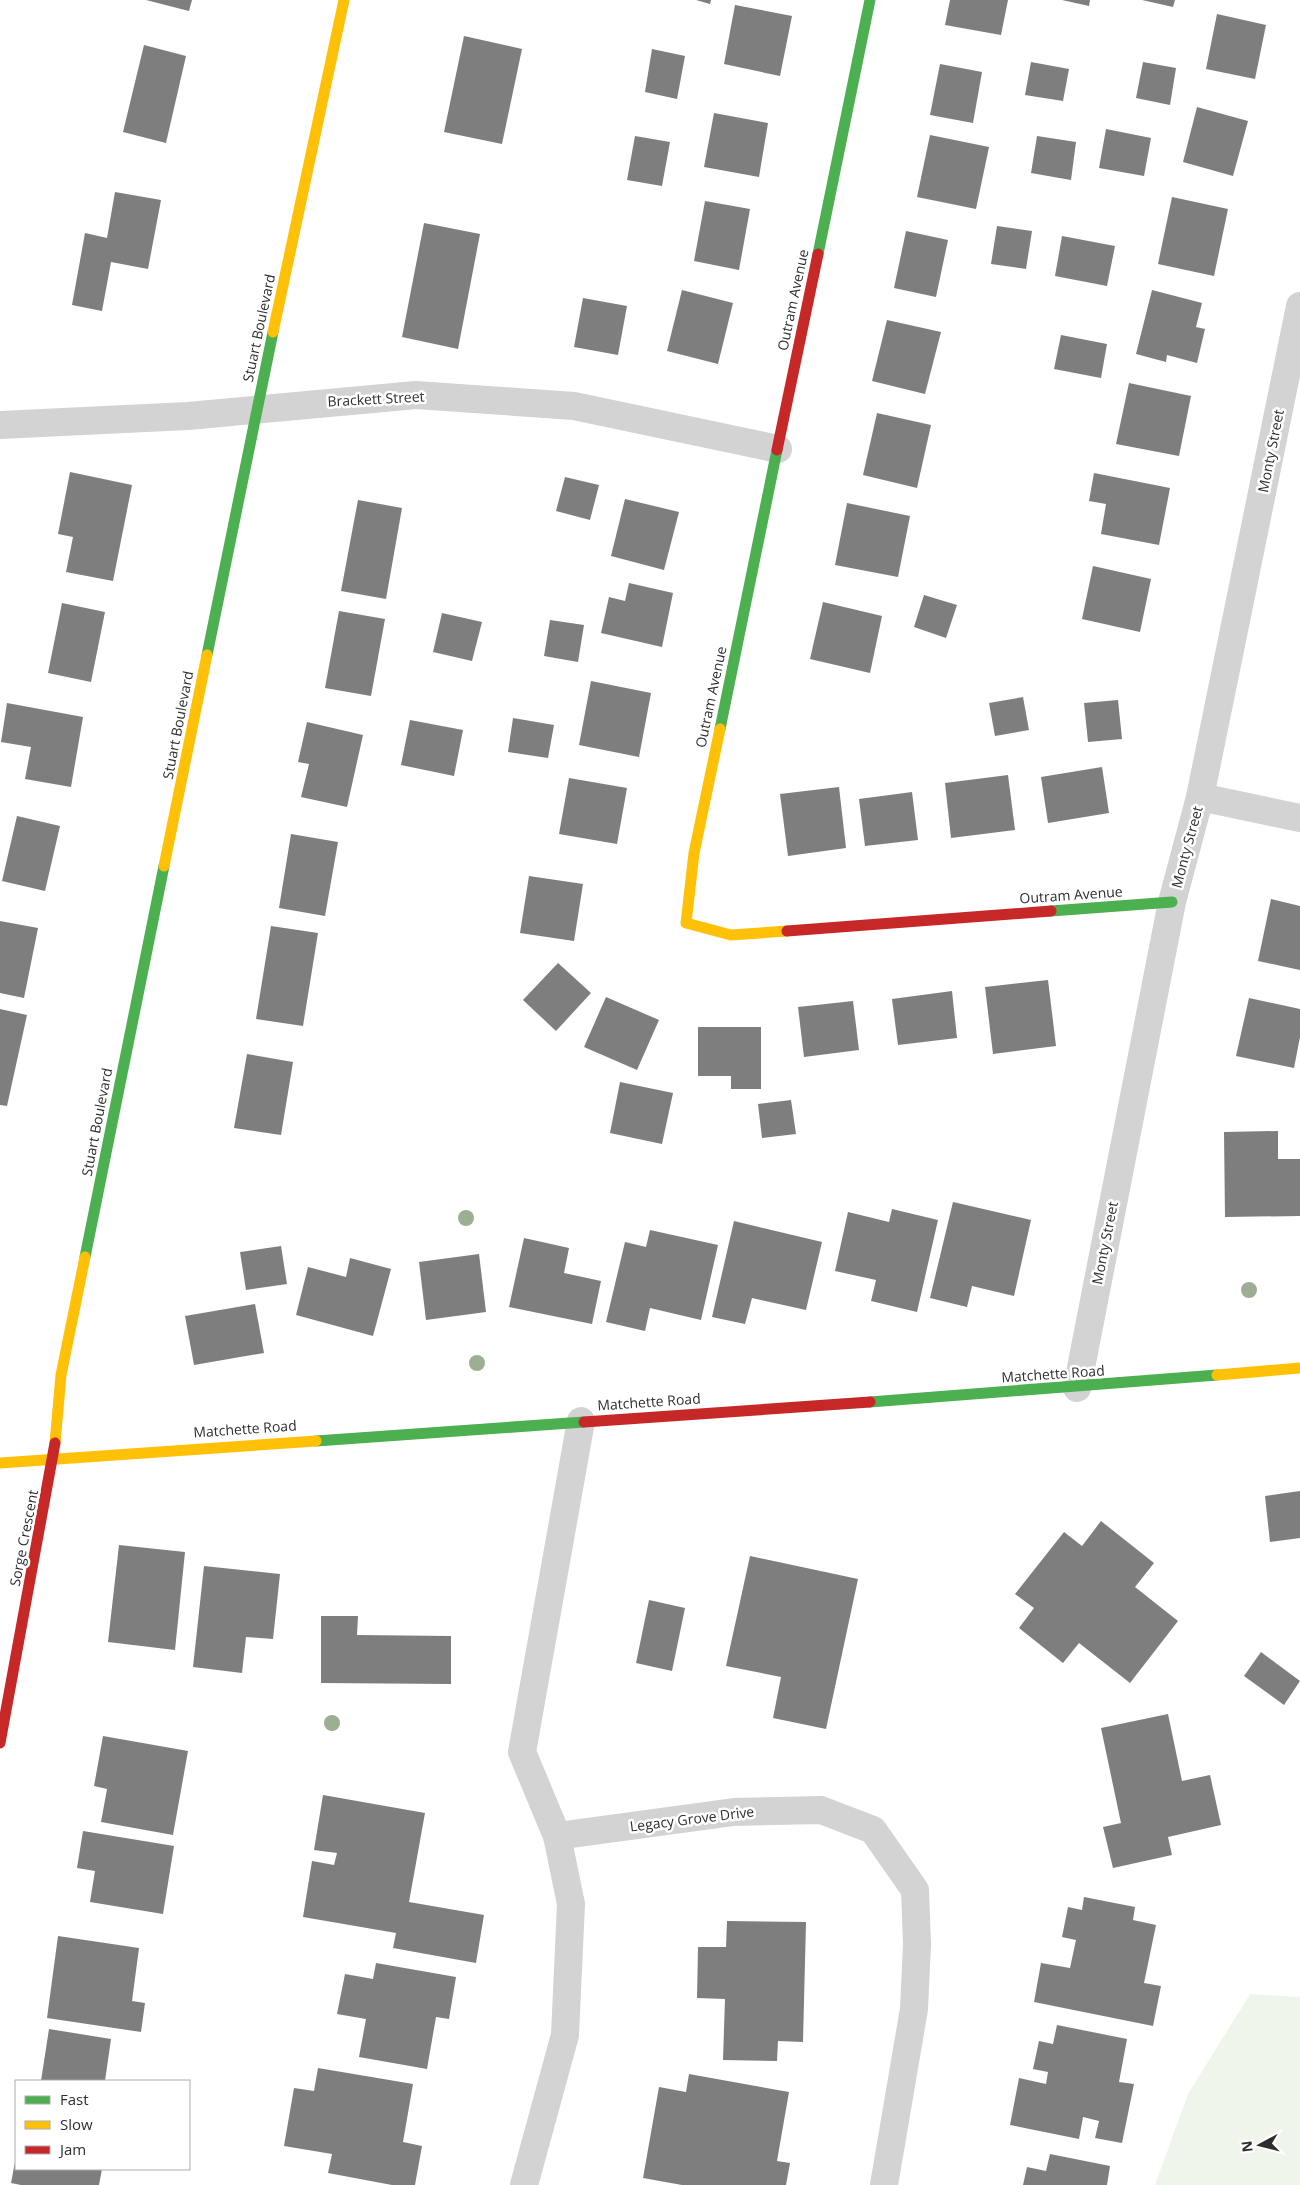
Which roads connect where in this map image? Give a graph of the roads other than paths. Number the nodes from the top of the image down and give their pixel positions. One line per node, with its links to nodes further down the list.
1 (344, 0): 4 (street, Stuart Boulevard)
2 (870, 0): 6 (street, Outram Avenue)
3 (1300, 306): 7 (street, Monty Street)
4 (257, 409): 5 (street, Brackett Street); 6 (street, Brackett Street); 13 (street, Stuart Boulevard)
5 (0, 425)
6 (778, 449): 9 (street, Outram Avenue)
7 (1200, 797): 8 (street); 9 (street, Monty Street)
8 (1300, 818)
9 (1172, 902): 11 (street, Monty Street)
10 (1300, 1368): 11 (street, Matchette Road)
11 (1077, 1388): 12 (street, Matchette Road)
12 (581, 1422): 13 (street, Matchette Road); 16 (street)
13 (54, 1457): 14 (street, Matchette Road); 15 (street, Sorge Crescent)
14 (0, 1463)
15 (0, 1742)
16 (557, 1836): 17 (street); 18 (street, Legacy Grove Drive)
17 (524, 2185)
18 (884, 2185)

